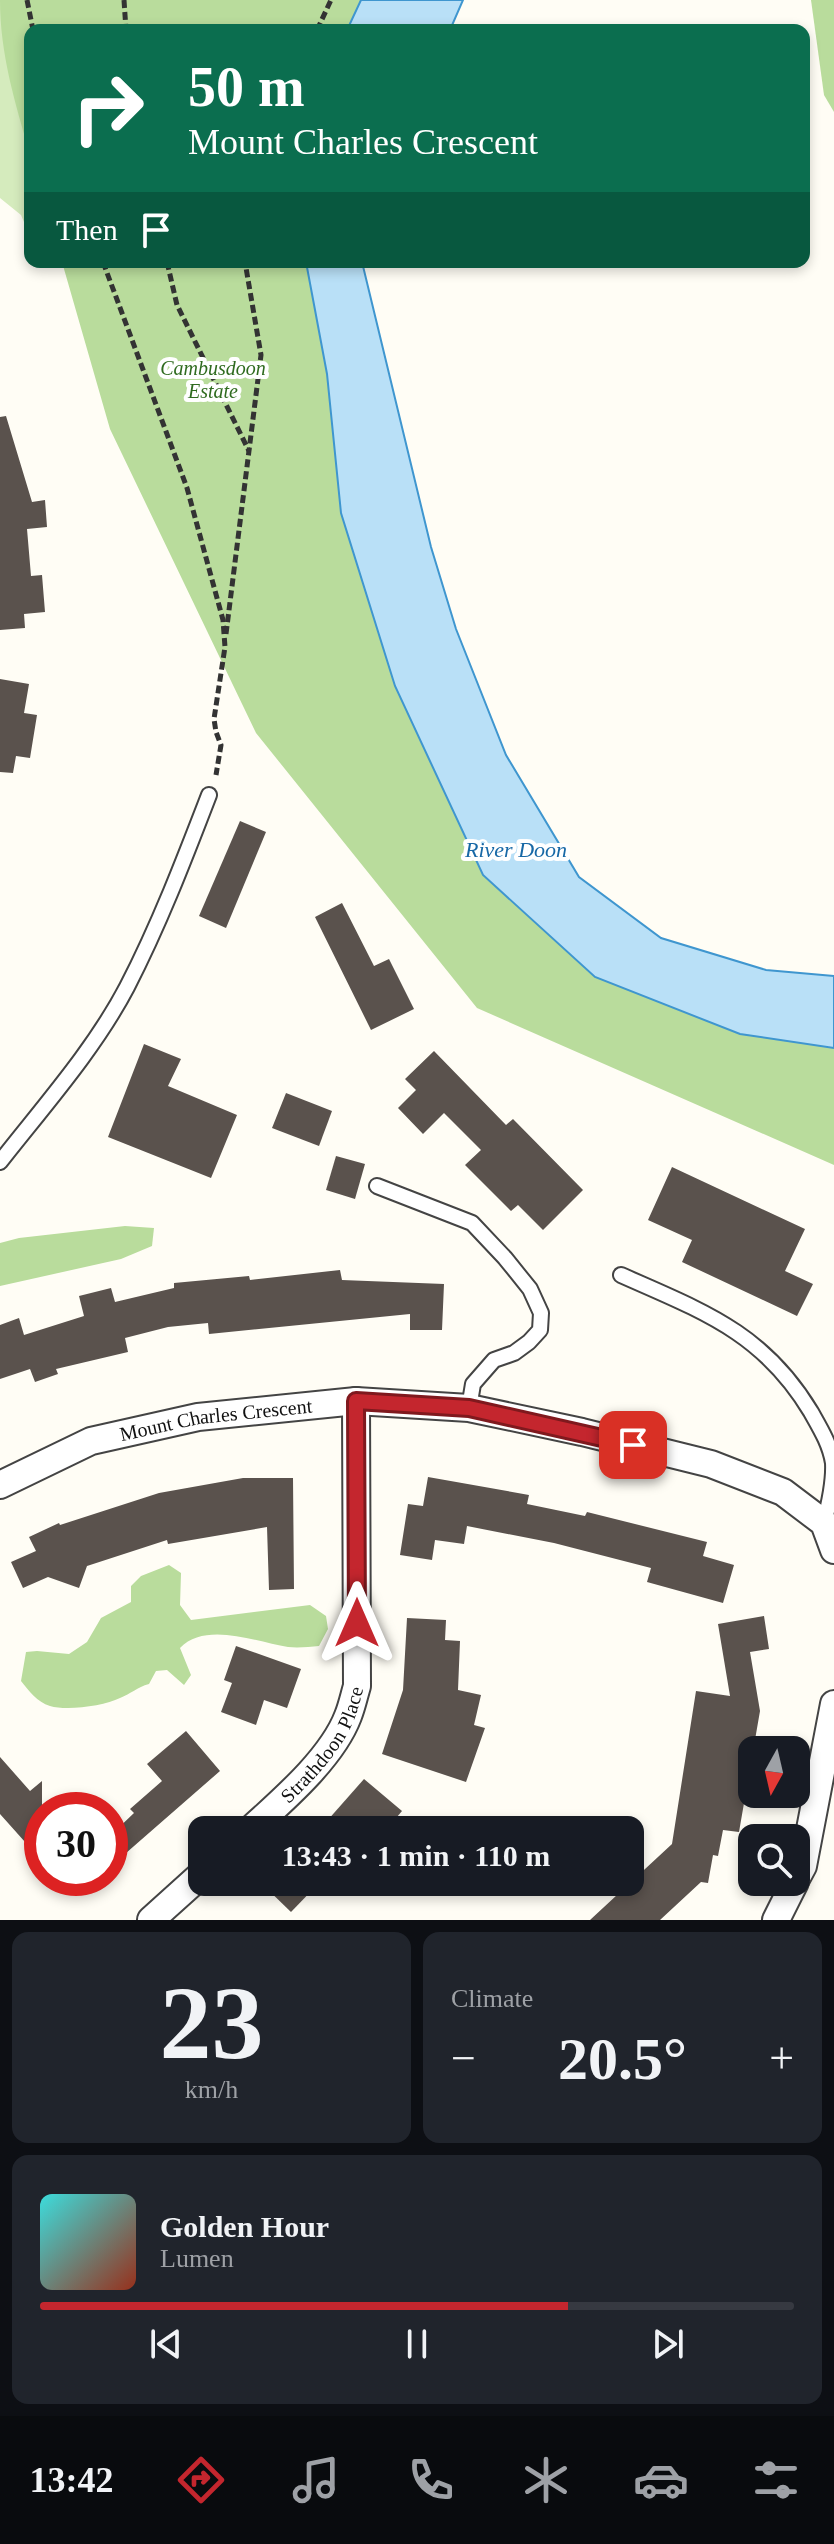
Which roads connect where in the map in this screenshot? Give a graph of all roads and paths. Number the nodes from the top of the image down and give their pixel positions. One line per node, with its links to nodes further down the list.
1 (27, 0): 4 (path)
2 (124, 0): 5 (path)
3 (331, 0): 6 (path)
4 (32, 24)
5 (126, 24)
6 (320, 24)
7 (105, 268): 11 (path)
8 (168, 268): 10 (path)
9 (246, 268): 10 (path)
10 (249, 451): 11 (path)
11 (225, 647): 12 (path)
12 (209, 795): 13 (lane)
13 (0, 1162)
14 (377, 1186): 17 (lane)
15 (621, 1275): 19 (lane)
16 (356, 1401): 17 (street, Mount Charles Crescent); 18 (street, Mount Charles Crescent); 22 (street, Strathdoon Place)
17 (469, 1408): 19 (street, Mount Charles Crescent)
18 (0, 1485)
19 (824, 1523): 20 (street)
20 (834, 1550)
21 (834, 1704): 23 (street)
22 (265, 1816)
23 (810, 1829)
24 (188, 1887): 26 (street)
25 (788, 1896): 27 (street)
26 (151, 1920)
27 (776, 1920)

